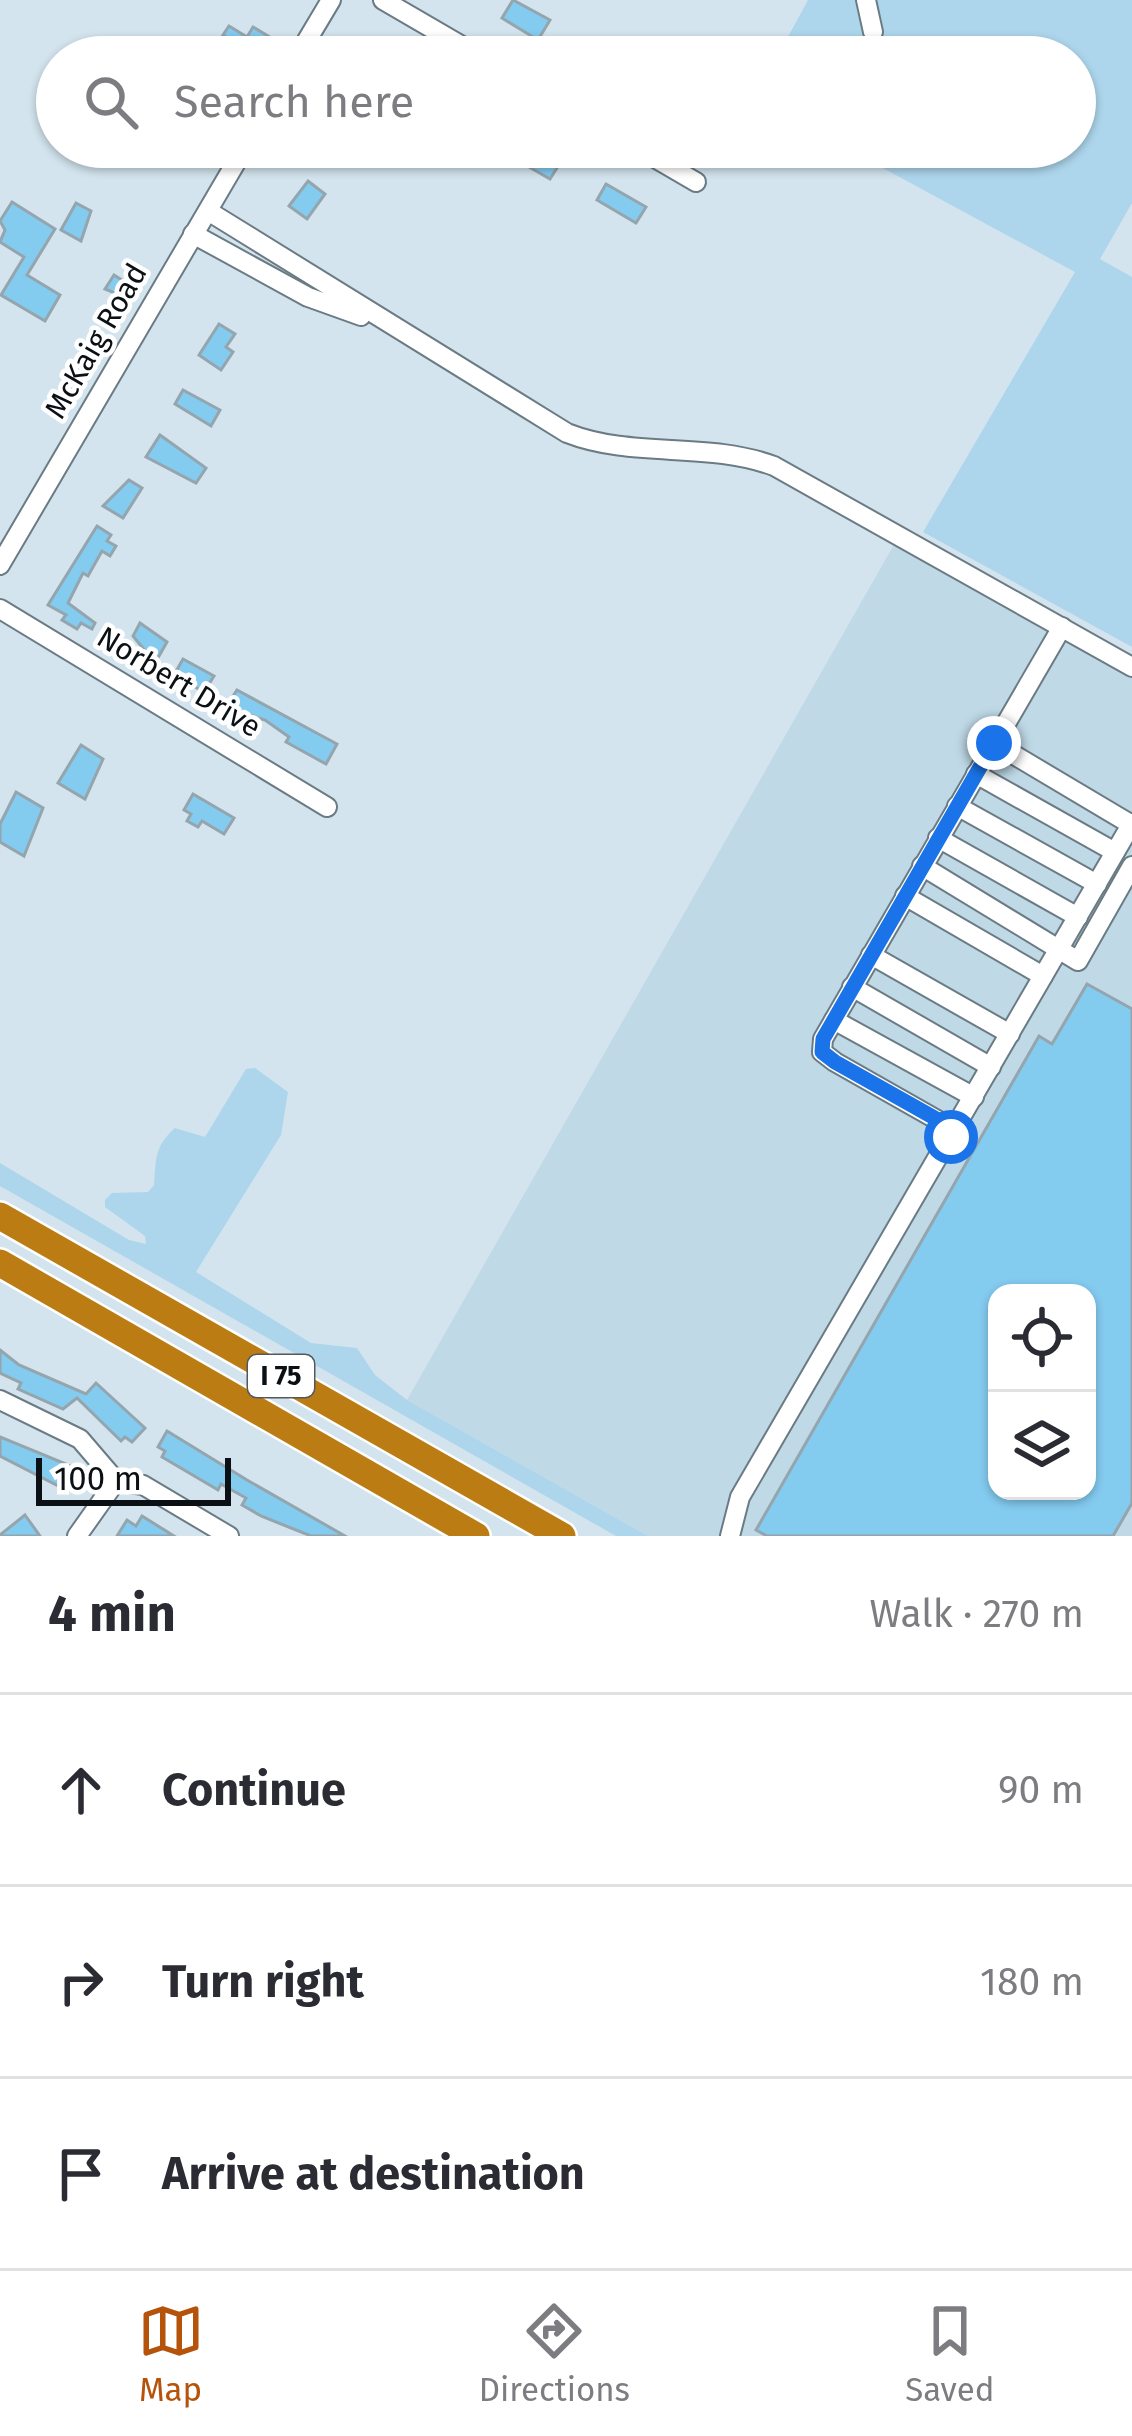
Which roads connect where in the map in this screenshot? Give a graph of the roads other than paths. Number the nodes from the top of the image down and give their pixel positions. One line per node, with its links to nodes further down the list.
1 (331, 0): 5 (street)
2 (383, 0): 6 (street)
3 (866, 0): 4 (street)
4 (873, 32)
5 (310, 36)
6 (445, 36)
7 (232, 168): 10 (street, McKaig Road)
8 (672, 168): 9 (street)
9 (696, 182)
10 (208, 211): 11 (street, McKaig Road); 12 (street)
11 (193, 233): 12 (street); 13 (street, McKaig Road)
12 (400, 330): 15 (street)
13 (0, 565)
14 (0, 608): 20 (street, Norbert Drive)
15 (1062, 627): 16 (street); 17 (street)
16 (1132, 667)
17 (994, 743): 18 (street); 21 (street)
18 (976, 774): 19 (street); 23 (street)
19 (957, 806): 22 (street); 26 (street)
20 (327, 807)
21 (1132, 824): 23 (street)
22 (938, 838): 24 (street); 28 (street)
23 (1115, 853): 26 (street)
24 (922, 866): 27 (street); 29 (street)
25 (1132, 866): 29 (street)
26 (1097, 884): 28 (street)
27 (904, 896): 30 (street); 31 (street)
28 (1078, 917): 29 (street)
29 (1058, 950): 31 (street)
30 (871, 955): 32 (street); 34 (street)
31 (1043, 976): 34 (street)
32 (852, 987): 33 (street); 35 (street)
33 (834, 1020): 36 (street); 37 (street)
34 (1010, 1034): 35 (street)
35 (991, 1067): 36 (street)
36 (974, 1097): 37 (street)
37 (956, 1130): 46 (street)
38 (0, 1216): 45 (highway, I 75)
39 (0, 1263): 44 (highway, I 75)
40 (0, 1400): 41 (street)
41 (116, 1481): 42 (street); 43 (street)
42 (77, 1536)
43 (229, 1536)
44 (476, 1536)
45 (562, 1536)
46 (730, 1536)

